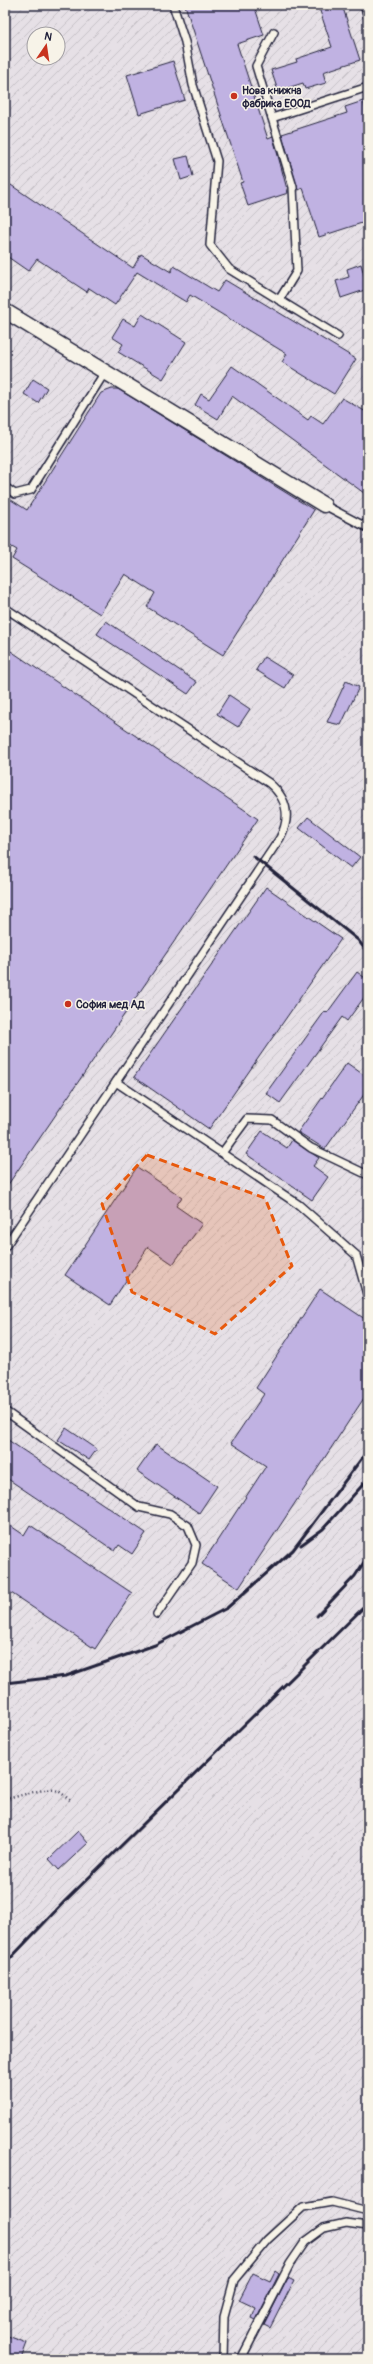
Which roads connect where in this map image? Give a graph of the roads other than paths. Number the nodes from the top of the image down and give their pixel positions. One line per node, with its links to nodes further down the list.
1 (172, 5): 7 (lane)
2 (364, 5): 3 (lane)
3 (368, 17)
4 (274, 32): 6 (lane)
5 (368, 88): 6 (lane)
6 (272, 118): 7 (lane)
7 (279, 300): 9 (lane)
8 (5, 311): 10 (street)
9 (338, 336)
10 (105, 372): 11 (lane); 12 (street)
11 (5, 487)
12 (324, 505): 13 (lane)
13 (368, 528)
14 (5, 608): 15 (lane)
15 (116, 1082): 16 (lane); 18 (lane)
16 (222, 1153): 17 (lane); 19 (lane)
17 (368, 1175)
18 (5, 1247)
19 (368, 1298)
20 (5, 1411): 21 (lane)
21 (158, 1614)
22 (368, 2211): 24 (lane)
23 (368, 2226): 25 (lane)
24 (223, 2359)
25 (241, 2359)

